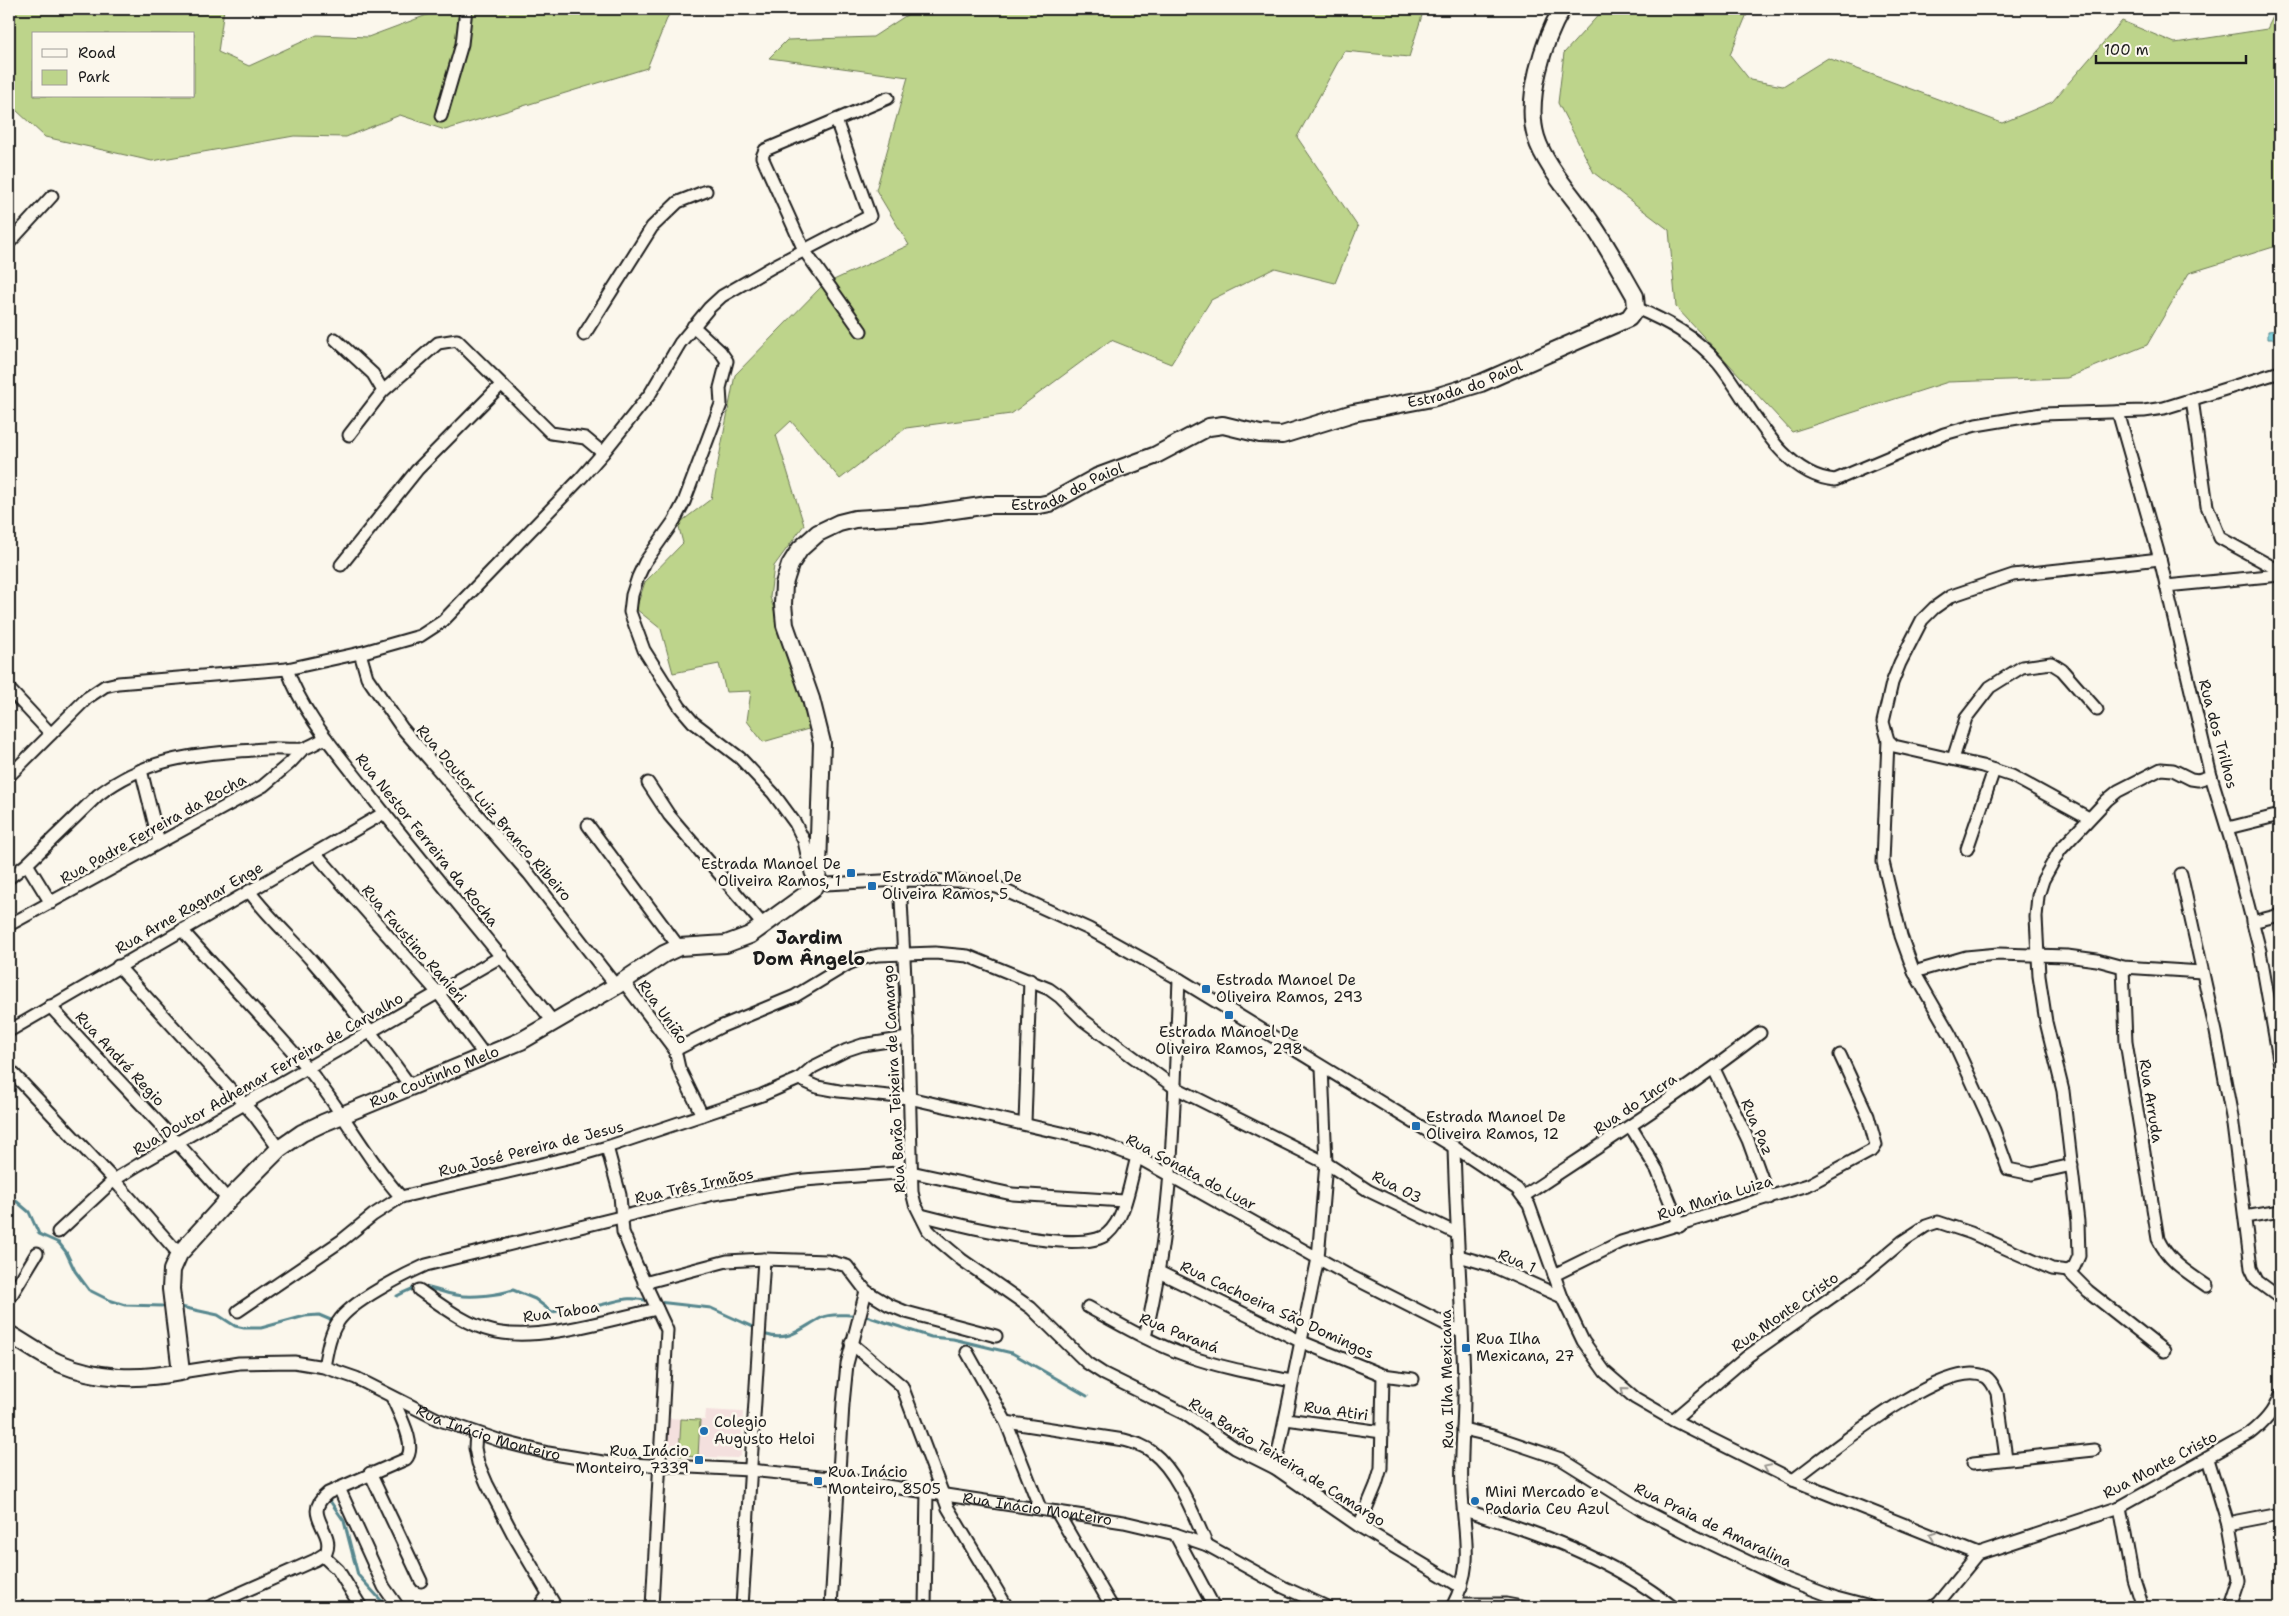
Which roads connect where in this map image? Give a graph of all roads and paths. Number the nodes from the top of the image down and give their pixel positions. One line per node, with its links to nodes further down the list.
1 (466, 9): 4 (street)
2 (1562, 9): 10 (street)
3 (888, 98): 5 (street)
4 (441, 116)
5 (836, 120): 9 (street); 9 (street)
6 (706, 191): 13 (street)
7 (52, 196): 8 (street)
8 (9, 243)
9 (804, 250): 11 (street); 12 (street)
10 (1636, 302): 19 (street); 52 (street, Estrada do Paiol)
11 (693, 326): 21 (street); 52 (street)
12 (861, 331)
13 (584, 336)
14 (335, 339): 17 (street)
15 (2280, 372): 18 (street)
16 (501, 385): 17 (street); 21 (street); 23 (street)
17 (383, 392): 20 (street)
18 (2192, 400): 19 (street); 24 (street)
19 (2118, 412): 22 (street, Rua dos Trilhos)
20 (349, 434)
21 (603, 453): 26 (street)
22 (2160, 559): 25 (street, Rua dos Trilhos); 32 (street)
23 (341, 565)
24 (2280, 573): 25 (street)
25 (2166, 586): 38 (street, Rua dos Trilhos)
26 (360, 653): 27 (street); 70 (street, Rua Doutor Luiz Branco Ribeiro)
27 (287, 669): 30 (street); 31 (street, Rua Nestor Ferreira da Rocha)
28 (9, 689): 30 (street)
29 (2098, 710): 34 (street)
30 (51, 734): 37 (street)
31 (326, 738): 33 (street, Rua Padre Ferreira da Rocha); 40 (street, Rua Nestor Ferreira da Rocha)
32 (1888, 740): 34 (street); 66 (street)
33 (303, 749): 35 (street, Rua Padre Ferreira da Rocha); 45 (street, Rua Padre Ferreira da Rocha)
34 (1952, 758): 36 (street)
35 (141, 770): 45 (street); 48 (street, Rua Padre Ferreira da Rocha)
36 (1994, 770): 42 (street); 46 (street)
37 (9, 776)
38 (2211, 776): 42 (street); 44 (street, Rua dos Trilhos)
39 (648, 783): 58 (street)
40 (384, 813): 47 (street, Rua Arne Ragnar Enge); 63 (street, Rua Nestor Ferreira da Rocha)
41 (2280, 815): 44 (street)
42 (2089, 818): 62 (street)
43 (588, 825): 60 (street)
44 (2228, 828): 56 (street, Rua dos Trilhos)
45 (159, 842): 54 (street, Rua Padre Ferreira da Rocha)
46 (1967, 849)
47 (316, 854): 53 (street, Rua Arne Ragnar Enge); 71 (street, Rua Faustino Ranieri)
48 (27, 864): 50 (street, Rua Padre Ferreira da Rocha); 54 (street)
49 (2181, 874): 67 (street)
50 (9, 878)
51 (900, 880): 52 (street); 61 (street, Rua Barão Teixeira de Camargo); 68 (street)
52 (816, 881): 58 (street, Rua Coutinho Melo)
53 (249, 891): 59 (street, Rua Arne Ragnar Enge); 75 (street)
54 (51, 903): 57 (street, Rua Padre Ferreira da Rocha)
55 (2280, 915): 56 (street)
56 (2252, 922): 81 (street, Rua dos Trilhos)
57 (9, 925)
58 (764, 926): 60 (street, Rua Coutinho Melo)
59 (182, 930): 64 (street, Rua Arne Ragnar Enge); 83 (street)
60 (680, 947): 70 (street, Rua Coutinho Melo)
61 (903, 954): 69 (street, Rua 03); 77 (street, Rua Barão Teixeira de Camargo); 78 (street, Rua 03)
62 (2038, 954): 65 (street); 66 (street); 101 (street)
63 (502, 956): 71 (street, Rua Doutor Adhemar Ferreira de Carvalho); 73 (street, Rua Nestor Ferreira da Rocha)
64 (118, 966): 72 (street, Rua Arne Ragnar Enge); 90 (street)
65 (2123, 967): 67 (street); 126 (street, Rua Arruda)
66 (1914, 972): 101 (street)
67 (2202, 972): 113 (street)
68 (1179, 979): 82 (street); 88 (street)
69 (1030, 980): 88 (street, Rua 03); 93 (street)
70 (619, 984): 73 (street, Rua Coutinho Melo); 78 (street, Rua União)
71 (438, 994): 75 (street, Rua Doutor Adhemar Ferreira de Carvalho); 80 (street, Rua Faustino Ranieri)
72 (50, 1006): 74 (street, Rua Arne Ragnar Enge); 95 (street, Rua André Regio)
73 (554, 1023): 80 (street, Rua Coutinho Melo)
74 (9, 1031)
75 (371, 1031): 83 (street, Rua Doutor Adhemar Ferreira de Carvalho); 87 (street)
76 (1760, 1033): 85 (street, Rua do Incra)
77 (908, 1038): 86 (street, Rua José Pereira de Jesus); 89 (street, Rua Barão Teixeira de Camargo)
78 (675, 1050): 92 (street, Rua União)
79 (1840, 1055): 107 (street, Rua Maria Luiza)
80 (486, 1057): 87 (street, Rua Coutinho Melo)
81 (2280, 1065)
82 (1322, 1067): 97 (street); 100 (street)
83 (307, 1068): 90 (street, Rua Doutor Adhemar Ferreira de Carvalho); 91 (street)
84 (9, 1069): 104 (street)
85 (1714, 1069): 94 (street, Rua do Incra); 107 (street, Rua Paz)
86 (799, 1080): 89 (street, Rua Sonata do Luar); 92 (street, Rua José Pereira de Jesus)
87 (411, 1087): 91 (street, Rua Coutinho Melo)
88 (1174, 1087): 100 (street, Rua 03); 103 (street)
89 (909, 1098): 93 (street, Rua Sonata do Luar); 102 (street, Rua Barão Teixeira de Camargo)
90 (244, 1104): 95 (street, Rua Doutor Adhemar Ferreira de Carvalho); 98 (street)
91 (344, 1115): 98 (street, Rua Coutinho Melo); 106 (street)
92 (702, 1115): 96 (street, Rua José Pereira de Jesus)
93 (1025, 1123): 99 (street, Rua Sonata do Luar)
94 (1631, 1127): 105 (street, Rua do Incra); 114 (street)
95 (179, 1143): 104 (street, Rua Doutor Adhemar Ferreira de Carvalho); 108 (street, Rua André Regio)
96 (608, 1147): 106 (street, Rua José Pereira de Jesus); 111 (street)
97 (1454, 1147): 105 (street); 116 (street, Rua Ilha Mexicana)
98 (279, 1149): 108 (street, Rua Coutinho Melo)
99 (1137, 1157): 103 (street, Rua Sonata do Luar); 109 (street)
100 (1326, 1163): 116 (street, Rua 03); 120 (street)
101 (2072, 1165): 122 (street)
102 (911, 1172): 109 (street, Rua Três Irmãos); 111 (street, Rua Três Irmãos); 112 (street, Rua Barão Teixeira de Camargo)
103 (1170, 1175): 120 (street, Rua Sonata do Luar); 123 (street)
104 (114, 1180): 115 (street, Rua Doutor Adhemar Ferreira de Carvalho); 118 (street)
105 (1524, 1196): 124 (street)
106 (401, 1197): 134 (street, Rua José Pereira de Jesus)
107 (1769, 1198): 114 (street, Rua Maria Luiza)
108 (228, 1200): 118 (street, Rua Coutinho Melo)
109 (1124, 1201): 112 (street)
110 (2280, 1211): 113 (street)
111 (623, 1216): 125 (street); 143 (street, Rua Três Irmãos)
112 (921, 1216): 161 (street, Rua Barão Teixeira de Camargo)
113 (2246, 1218): 131 (street)
114 (1680, 1226): 124 (street, Rua Maria Luiza)
115 (58, 1232)
116 (1456, 1233): 119 (street, Rua Ilha Mexicana)
117 (37, 1253): 130 (street)
118 (179, 1254): 144 (street, Rua Coutinho Melo)
119 (1459, 1256): 129 (street, Rua 1); 135 (street, Rua Ilha Mexicana)
120 (1318, 1258): 135 (street, Rua Sonata do Luar); 139 (street)
121 (764, 1259): 125 (street); 128 (street); 162 (street)
122 (2068, 1271): 141 (street); 151 (street, Rua Monte Cristo)
123 (1159, 1272): 138 (street); 139 (street, Rua Cachoeira São Domingos)
124 (1554, 1275): 129 (street)
125 (645, 1285): 133 (street)
126 (2206, 1286)
127 (419, 1290): 133 (street, Rua Taboa)
128 (866, 1291): 137 (street); 140 (street)
129 (1562, 1297): 151 (street, one-way to 129)
130 (9, 1298)
131 (2280, 1298)
132 (1088, 1307): 138 (street, Rua Paraná)
133 (656, 1308): 160 (street)
134 (238, 1311)
135 (1461, 1332): 153 (street, Rua Ilha Mexicana)
136 (9, 1334): 144 (street, Rua Inácio Monteiro)
137 (996, 1336)
138 (1145, 1337): 147 (street, Rua Paraná)
139 (1302, 1342): 145 (street, Rua Cachoeira São Domingos); 147 (street)
140 (852, 1343): 164 (street); 168 (street)
141 (2164, 1351)
142 (967, 1352): 152 (street)
143 (324, 1366): 144 (street, Rua Inácio Monteiro); 149 (street, Rua Inácio Monteiro)
144 (181, 1372)
145 (1383, 1375): 146 (street, Rua Cachoeira São Domingos); 154 (street)
146 (1413, 1379)
147 (1292, 1381): 150 (street)
148 (2280, 1395): 158 (street, Rua Monte Cristo)
149 (392, 1397): 155 (street, Rua Inácio Monteiro); 163 (street)
150 (1286, 1418): 154 (street, Rua Atiri); 161 (street)
151 (1673, 1420): 165 (street, one-way to 151)
152 (1006, 1422): 170 (street); 177 (street)
153 (1463, 1429): 171 (street, Rua Ilha Mexicana); 199 (street, Rua Praia de Amaralina)
154 (1382, 1432): 175 (street)
155 (476, 1433): 160 (street, Rua Inácio Monteiro); 182 (street)
156 (2094, 1450): 157 (street)
157 (2006, 1458): 159 (street); 165 (street)
158 (2208, 1459): 169 (street, Rua Monte Cristo); 174 (street)
159 (1973, 1463)
160 (658, 1466): 162 (street, Rua Inácio Monteiro); 189 (street)
161 (1275, 1468): 175 (street, Rua Barão Teixeira de Camargo)
162 (750, 1470): 164 (street, Rua Inácio Monteiro); 190 (street)
163 (370, 1473): 166 (street); 180 (street)
164 (840, 1479): 167 (street, Rua Inácio Monteiro); 191 (street)
165 (1793, 1480): 178 (street, one-way to 165)
166 (338, 1488): 179 (street); 186 (street)
167 (927, 1491): 168 (street, Rua Inácio Monteiro); 192 (street)
168 (941, 1493): 170 (street, Rua Inácio Monteiro); 193 (street)
169 (2120, 1507): 178 (street, Rua Monte Cristo); 201 (street)
170 (1040, 1508): 172 (street, Rua Inácio Monteiro)
171 (1464, 1510): 181 (street, Rua Ilha Mexicana); 198 (street)
172 (1057, 1512): 176 (street, Rua Inácio Monteiro); 194 (street)
173 (2280, 1514): 174 (street)
174 (2228, 1524): 202 (street)
175 (1359, 1526): 181 (street, Rua Barão Teixeira de Camargo)
176 (1175, 1534): 177 (street, Rua Inácio Monteiro); 195 (street)
177 (1207, 1545): 196 (street, Rua Inácio Monteiro)
178 (1978, 1554): 200 (street)
179 (323, 1556): 184 (street); 185 (street)
180 (421, 1581)
181 (1461, 1587): 183 (street, Rua Ilha Mexicana)
182 (548, 1596): 187 (street); 188 (street)
183 (1453, 1606): 197 (street)
184 (209, 1607)
185 (361, 1607)
186 (398, 1607)
187 (539, 1607)
188 (556, 1607)
189 (652, 1607)
190 (742, 1607)
191 (831, 1607)
192 (925, 1607)
193 (1007, 1607)
194 (1112, 1607)
195 (1214, 1607)
196 (1326, 1607)
197 (1522, 1607)
198 (1673, 1607)
199 (1870, 1607)
200 (1932, 1607)
201 (2142, 1607)
202 (2229, 1607)

